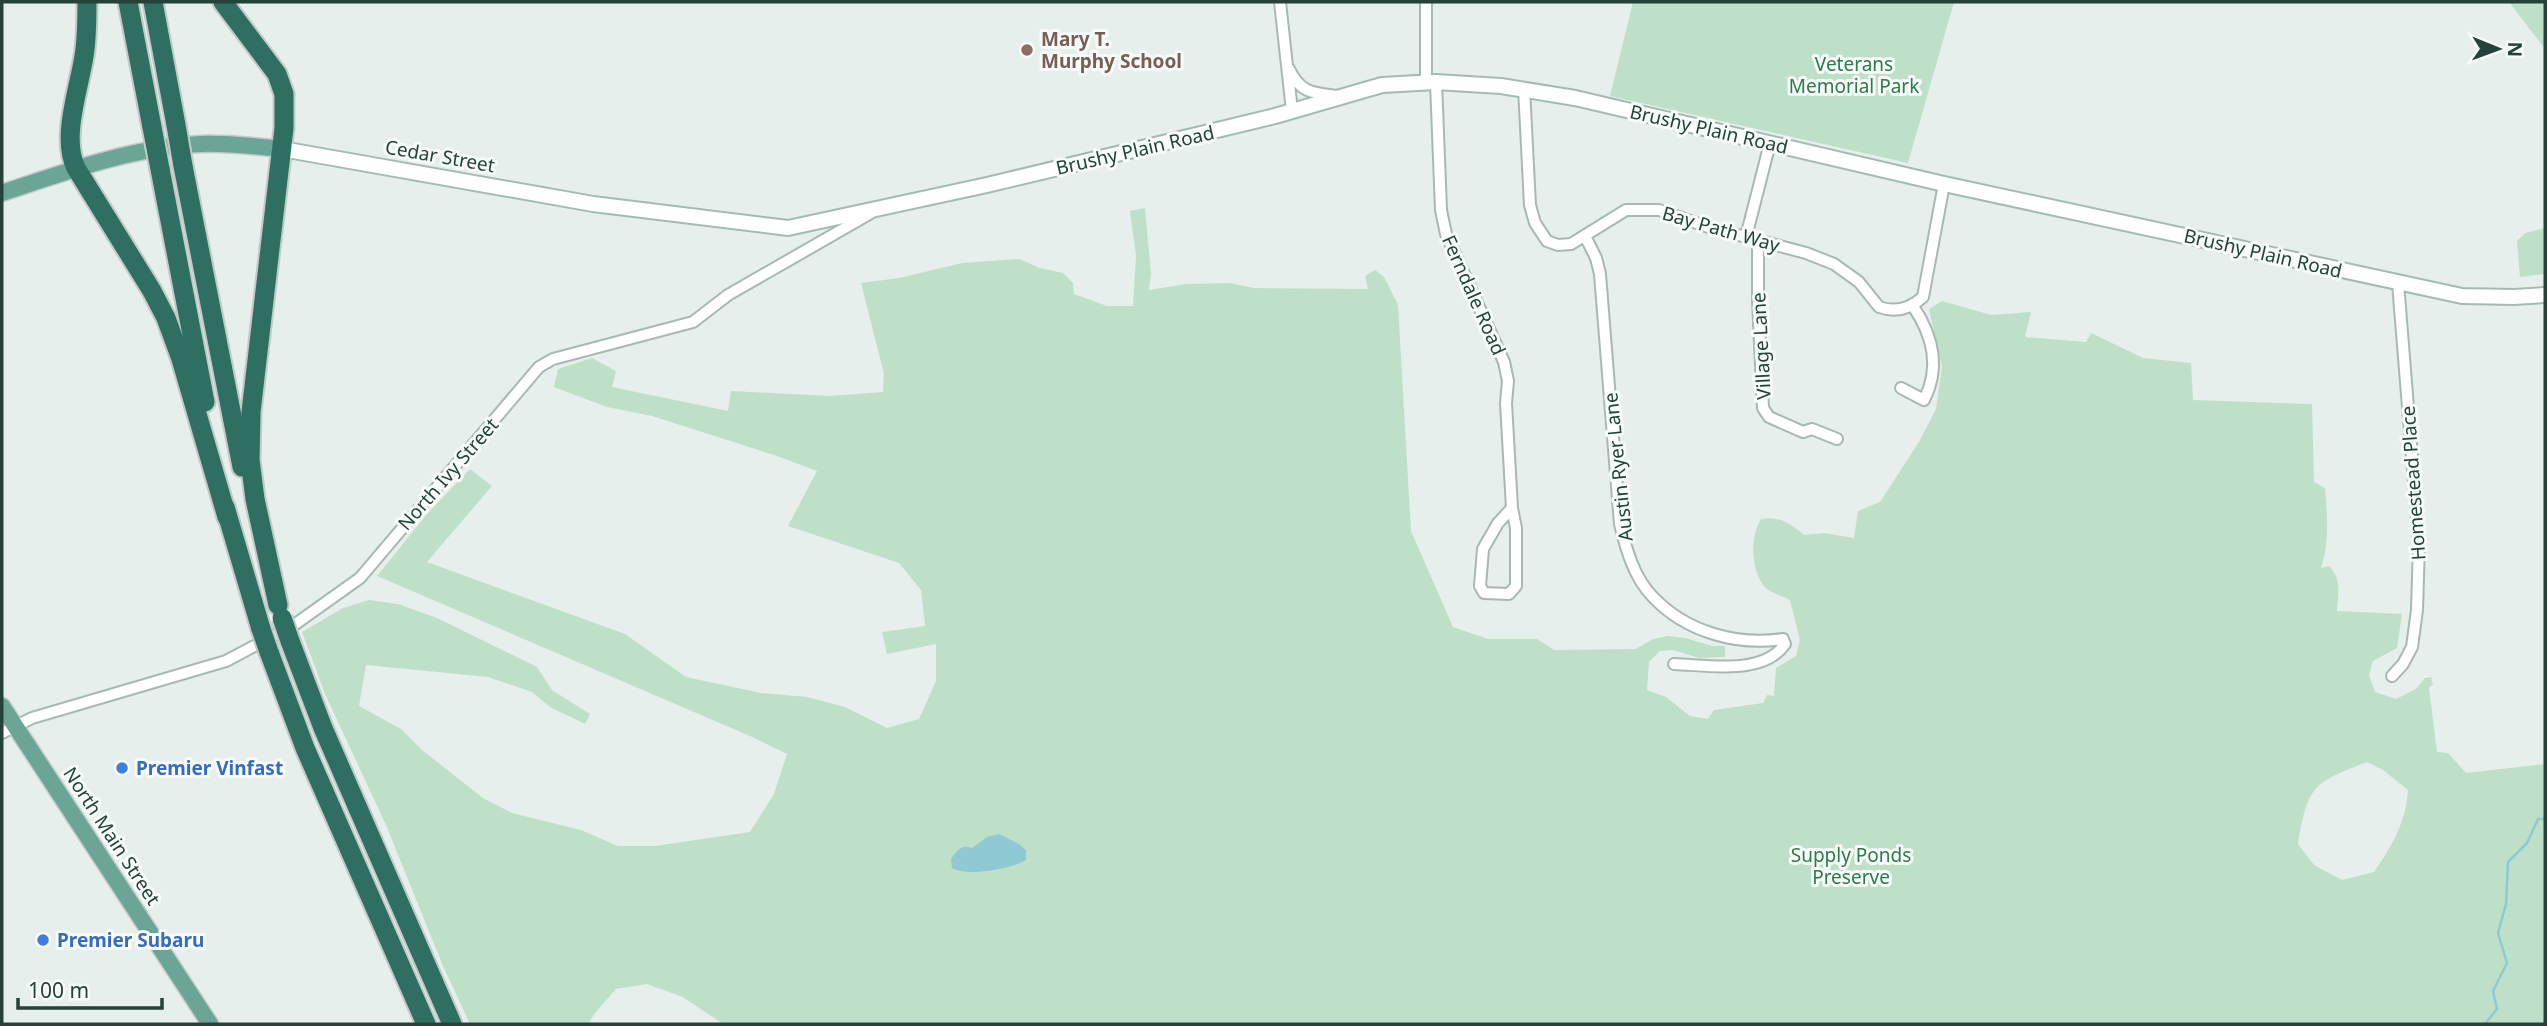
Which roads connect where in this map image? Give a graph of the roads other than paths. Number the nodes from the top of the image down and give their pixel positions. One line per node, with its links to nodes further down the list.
1 (87, 2): 14 (highway)
2 (128, 2): 27 (highway, bridge)
3 (153, 2): 28 (highway, bridge)
4 (223, 2): 13 (highway)
5 (1280, 2): 7 (street)
6 (1426, 2): 8 (street, Ferndale Road)
7 (1287, 63): 10 (street); 11 (street)
8 (1431, 82): 9 (main road, Brushy Plain Road); 10 (main road, Brushy Plain Road); 26 (street, Ferndale Road)
9 (1524, 88): 12 (main road, Brushy Plain Road); 18 (street, Bay Path Way)
10 (1340, 96): 11 (main road, Brushy Plain Road)
11 (1292, 111): 17 (main road, Brushy Plain Road)
12 (1770, 143): 15 (main road, Brushy Plain Road); 19 (street)
13 (282, 149): 14 (main road, Cedar Street); 17 (main road, Cedar Street); 28 (highway)
14 (76, 168): 16 (main road, Cedar Street); 27 (highway)
15 (1944, 184): 21 (main road, Brushy Plain Road); 23 (street)
16 (2, 193)
17 (875, 210): 32 (street, North Ivy Street)
18 (1585, 236): 19 (street, Bay Path Way); 29 (street, Austin Ryer Lane)
19 (1746, 237): 20 (street, Bay Path Way)
20 (1758, 242): 23 (street, Bay Path Way); 25 (street, Village Lane)
21 (2398, 283): 22 (main road, Brushy Plain Road); 30 (street, Homestead Place)
22 (2545, 295)
23 (1913, 306): 24 (street)
24 (1901, 388)
25 (1837, 439)
26 (1512, 508): 26 (street, Ferndale Road)
27 (228, 517): 34 (highway, bridge)
28 (280, 611): 35 (highway, bridge)
29 (1674, 664)
30 (2392, 676)
31 (2, 706): 32 (main road, North Main Street)
32 (9, 730): 33 (main road, North Main Street)
33 (209, 1024)
34 (426, 1024)
35 (452, 1024)

